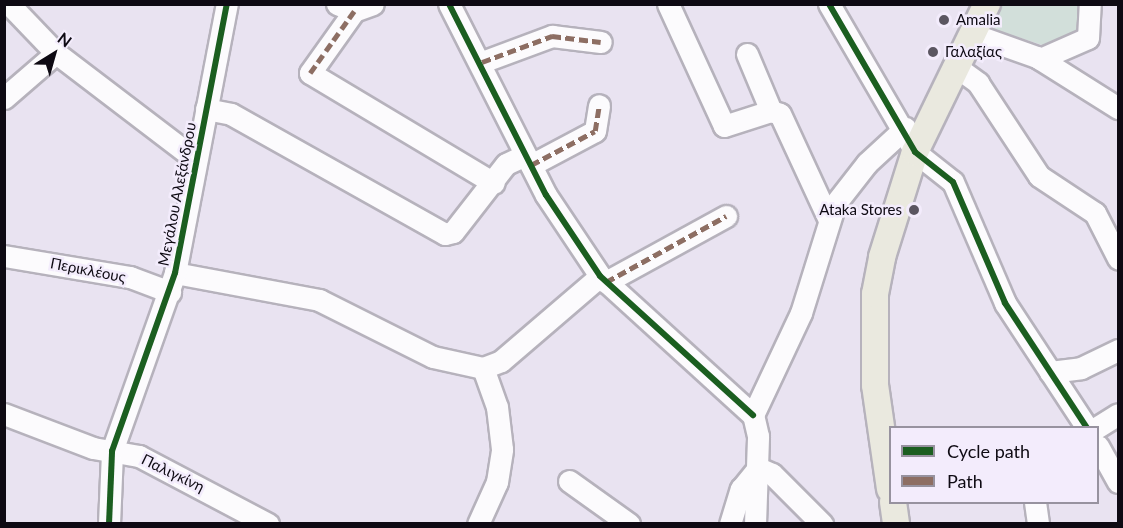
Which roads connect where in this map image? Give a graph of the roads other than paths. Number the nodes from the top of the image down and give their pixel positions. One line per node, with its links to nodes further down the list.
1 (9, 4): 11 (street)
2 (227, 4): 19 (street, Μεγάλου Αλεξάνδρου)
3 (449, 4): 14 (street)
4 (668, 4): 20 (street)
5 (829, 4): 21 (street)
6 (987, 4): 9 (main road)
7 (1090, 4): 13 (street)
8 (355, 7): 25 (street)
9 (972, 34): 13 (street); 15 (main road)
10 (601, 42): 14 (street)
11 (56, 53): 16 (street); 23 (street)
12 (747, 54): 20 (street)
13 (1040, 59): 18 (street)
14 (482, 62): 24 (street)
15 (955, 66): 22 (main road); 29 (street)
16 (4, 98)
17 (599, 105): 24 (street)
18 (1119, 108)
19 (206, 109): 23 (street, Μεγάλου Αλεξάνδρου); 25 (street)
20 (771, 111): 27 (street)
21 (905, 129): 22 (street); 27 (street)
22 (915, 152): 34 (street); 43 (main road)
23 (194, 158): 31 (street, Μεγάλου Αλεξάνδρου)
24 (528, 160): 25 (street); 30 (street)
25 (494, 183)
26 (726, 216): 30 (street)
27 (829, 220): 37 (street)
28 (4, 256): 31 (street, Περικλέους)
29 (1119, 258)
30 (603, 279): 33 (street); 37 (street)
31 (172, 283): 33 (street, Περικλέους); 41 (street, Μεγάλου Αλεξάνδρου)
32 (1119, 350): 34 (street)
33 (483, 368): 50 (street)
34 (1050, 372): 38 (street)
35 (4, 414): 41 (street, Παλιγκίνη)
36 (1119, 414): 39 (street)
37 (753, 415): 42 (street)
38 (1086, 426)
39 (1099, 426)
40 (1099, 448): 45 (street)
41 (112, 451): 48 (street, Μεγάλου Αλεξάνδρου); 49 (street, Παλιγκίνη)
42 (758, 468): 52 (street); 53 (street); 54 (street)
43 (889, 476)
44 (569, 481): 51 (street)
45 (1119, 482)
46 (893, 504): 55 (main road)
47 (1035, 504): 56 (street)
48 (109, 524)
49 (268, 524)
50 (478, 524)
51 (629, 524)
52 (730, 524)
53 (755, 524)
54 (822, 524)
55 (896, 524)
56 (1038, 524)

